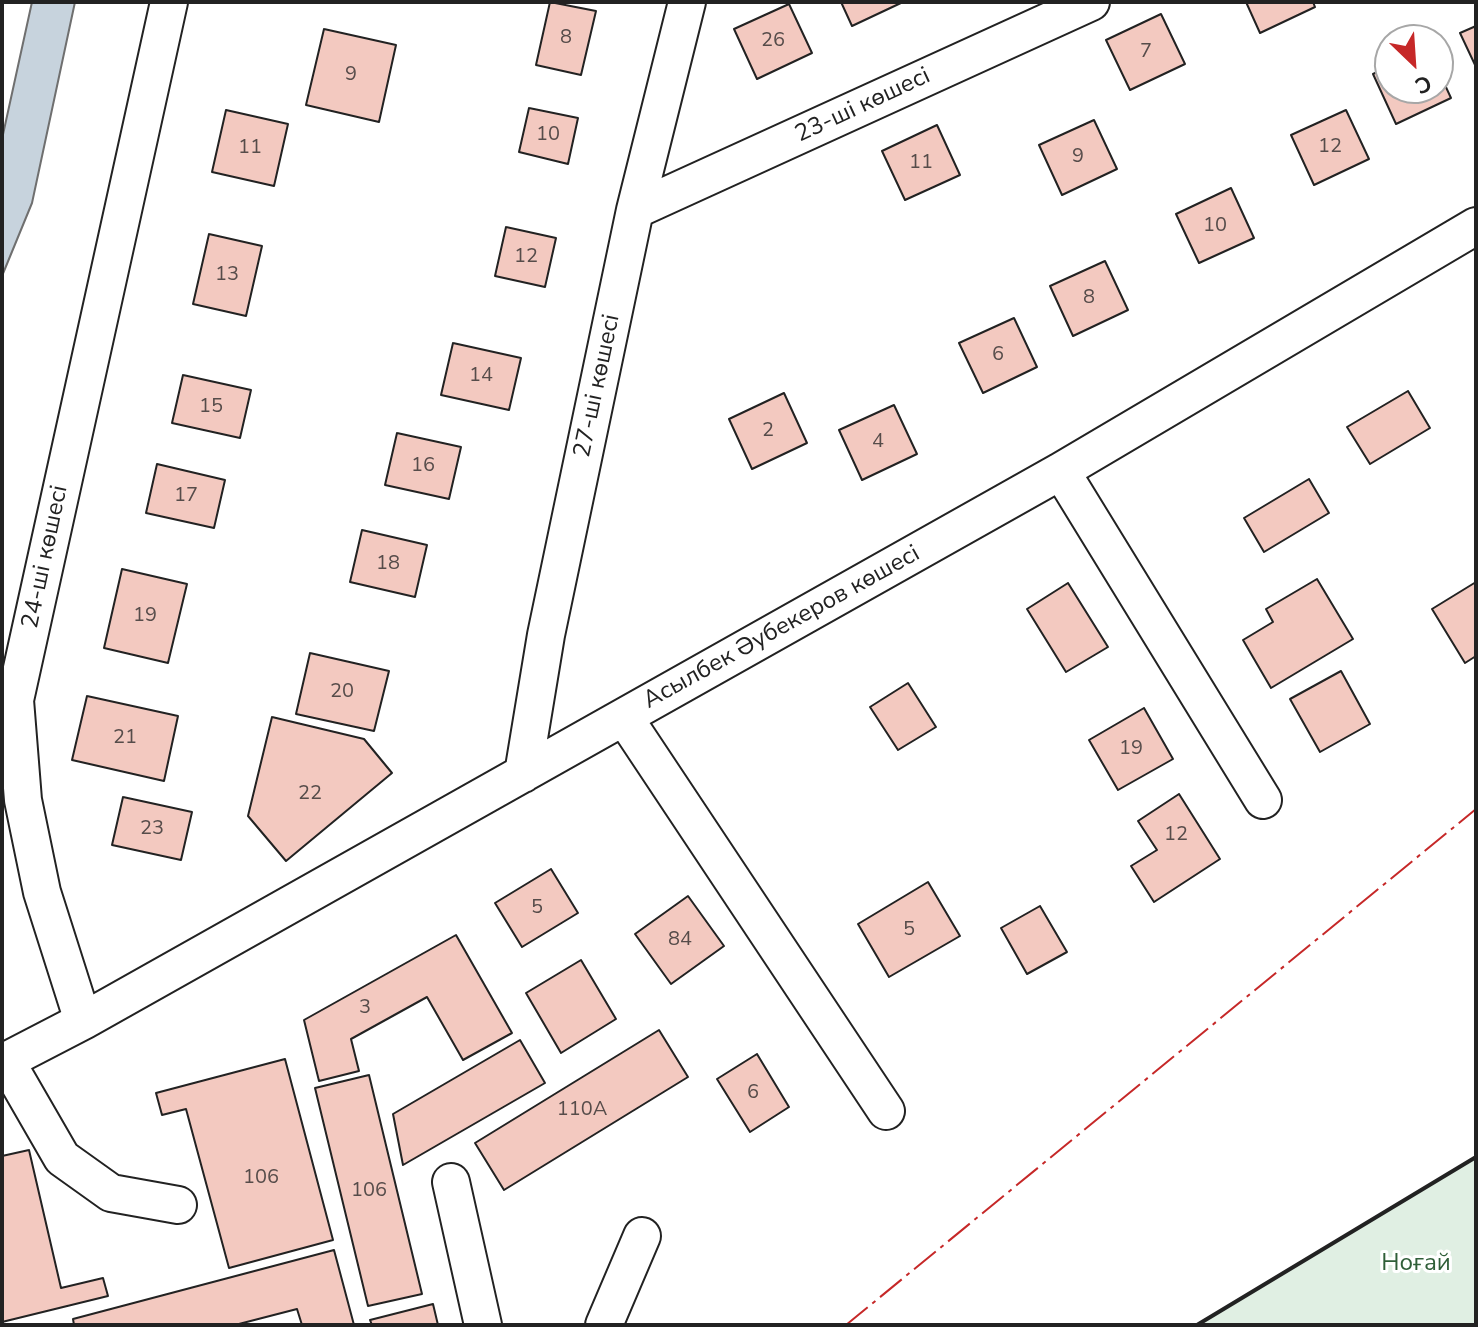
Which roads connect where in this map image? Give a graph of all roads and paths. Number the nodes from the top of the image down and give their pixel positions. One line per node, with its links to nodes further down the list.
1 (169, 2): 10 (street, 24-ші көшесі)
2 (687, 2): 4 (street, 27-ші көшесі)
3 (1091, 2): 4 (street, 23-ші көшесі)
4 (635, 210): 8 (street, 27-ші көшесі)
5 (1474, 233): 6 (street, Асылбек Әубекеров көшесі)
6 (1061, 471): 7 (street, Асылбек Әубекеров көшесі); 9 (street)
7 (624, 717): 8 (street, Асылбек Әубекеров көшесі); 12 (street)
8 (523, 774): 10 (street, Асылбек Әубекеров көшесі)
9 (1263, 800)
10 (83, 1021): 11 (street)
11 (4, 1062): 14 (street)
12 (886, 1111)
13 (451, 1182): 16 (street)
14 (178, 1205)
15 (642, 1236): 17 (street)
16 (483, 1325)
17 (604, 1325)

